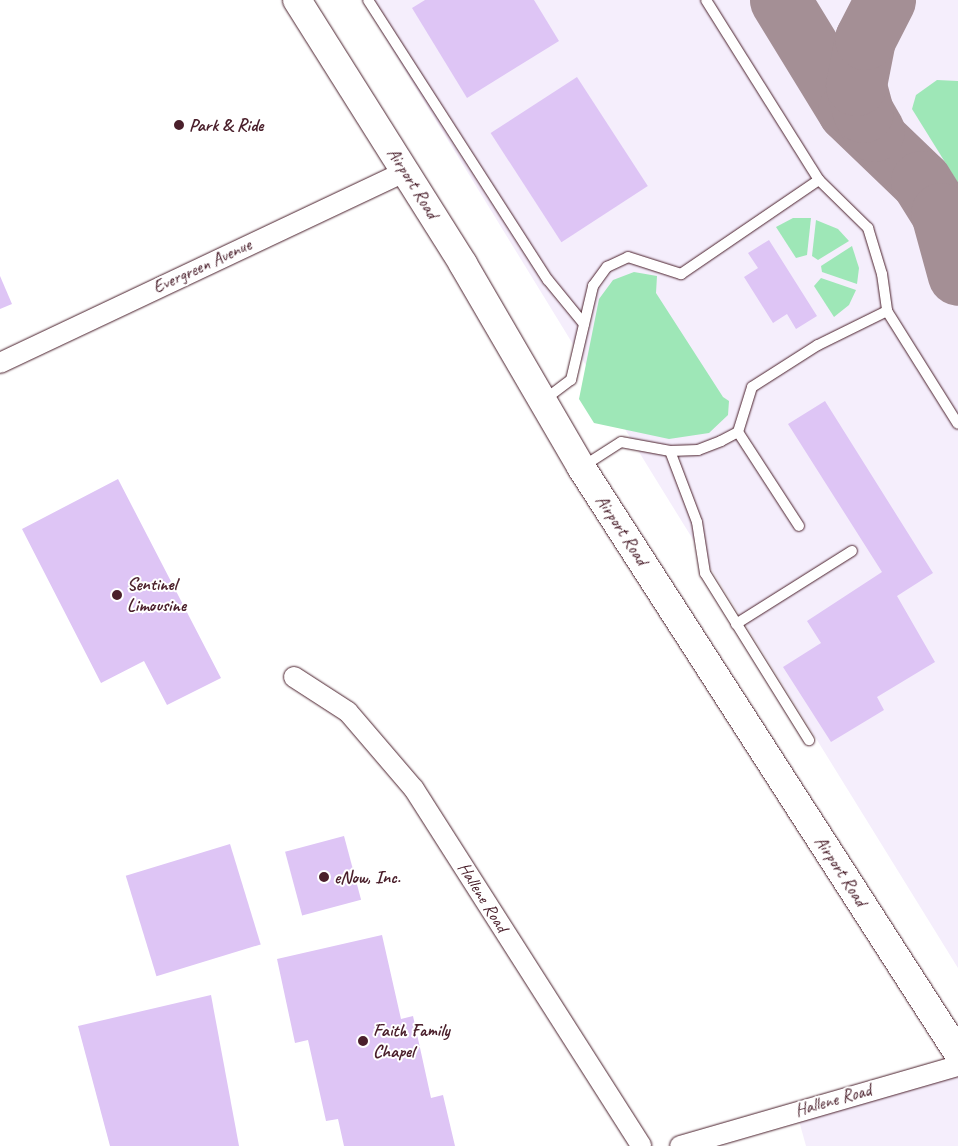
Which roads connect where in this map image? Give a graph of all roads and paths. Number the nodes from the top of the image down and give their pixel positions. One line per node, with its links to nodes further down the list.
1 (297, 0): 4 (main road, Airport Road)
2 (368, 0): 7 (lane)
3 (706, 0): 5 (lane)
4 (406, 171): 8 (street, Evergreen Avenue); 9 (main road, Airport Road)
5 (819, 180): 6 (lane); 7 (lane)
6 (887, 311): 10 (lane); 11 (lane)
7 (584, 324): 9 (lane)
8 (0, 363)
9 (541, 402): 13 (main road, Airport Road)
10 (958, 424)
11 (738, 432): 12 (lane); 14 (lane)
12 (670, 451): 13 (lane); 16 (lane)
13 (581, 467): 19 (main road, Airport Road)
14 (798, 526)
15 (852, 551): 16 (lane)
16 (736, 624): 18 (lane)
17 (294, 677): 21 (street, Hallene Road)
18 (809, 740)
19 (958, 1053)
20 (958, 1066): 22 (street, Hallene Road)
21 (641, 1146)
22 (680, 1146)

